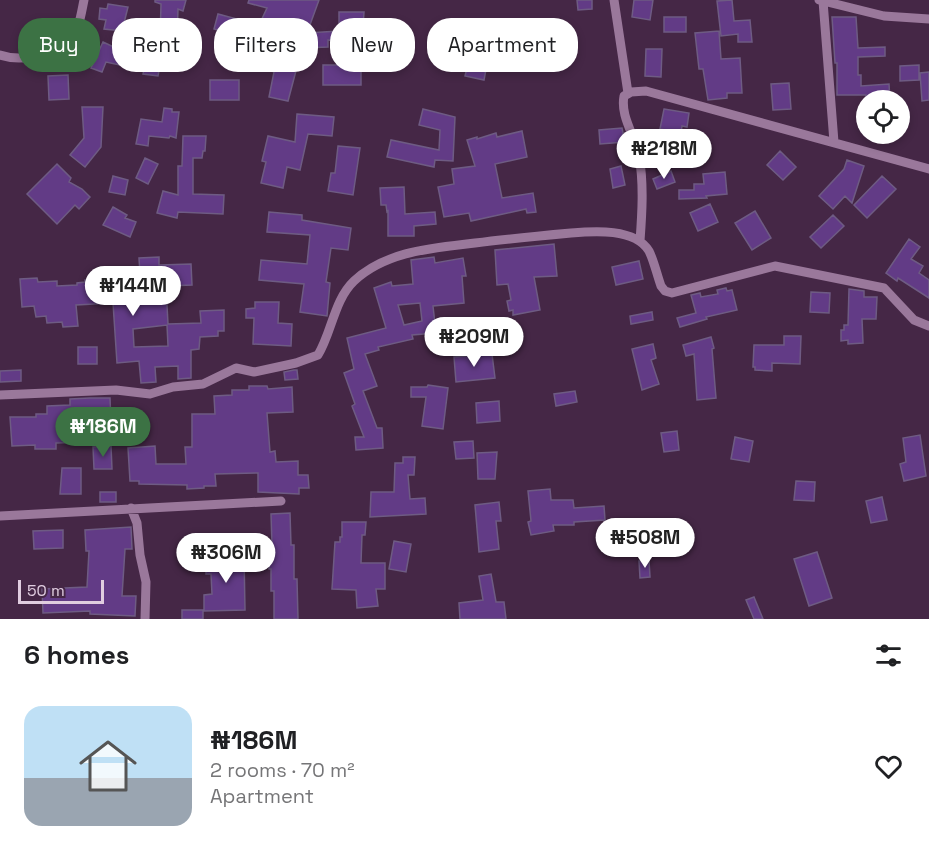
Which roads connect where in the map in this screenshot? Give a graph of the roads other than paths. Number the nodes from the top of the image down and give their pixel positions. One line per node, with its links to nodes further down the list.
1 (84, 0): 5 (street)
2 (614, 0): 6 (street)
3 (821, 1): 4 (street); 7 (street)
4 (929, 19)
5 (0, 55)
6 (628, 93): 7 (street); 9 (street)
7 (834, 142): 8 (street)
8 (929, 169)
9 (640, 242): 10 (street); 11 (street)
10 (929, 326)
11 (0, 395)
12 (281, 501): 13 (street)
13 (131, 508): 14 (street); 15 (street)
14 (0, 516)
15 (146, 619)

